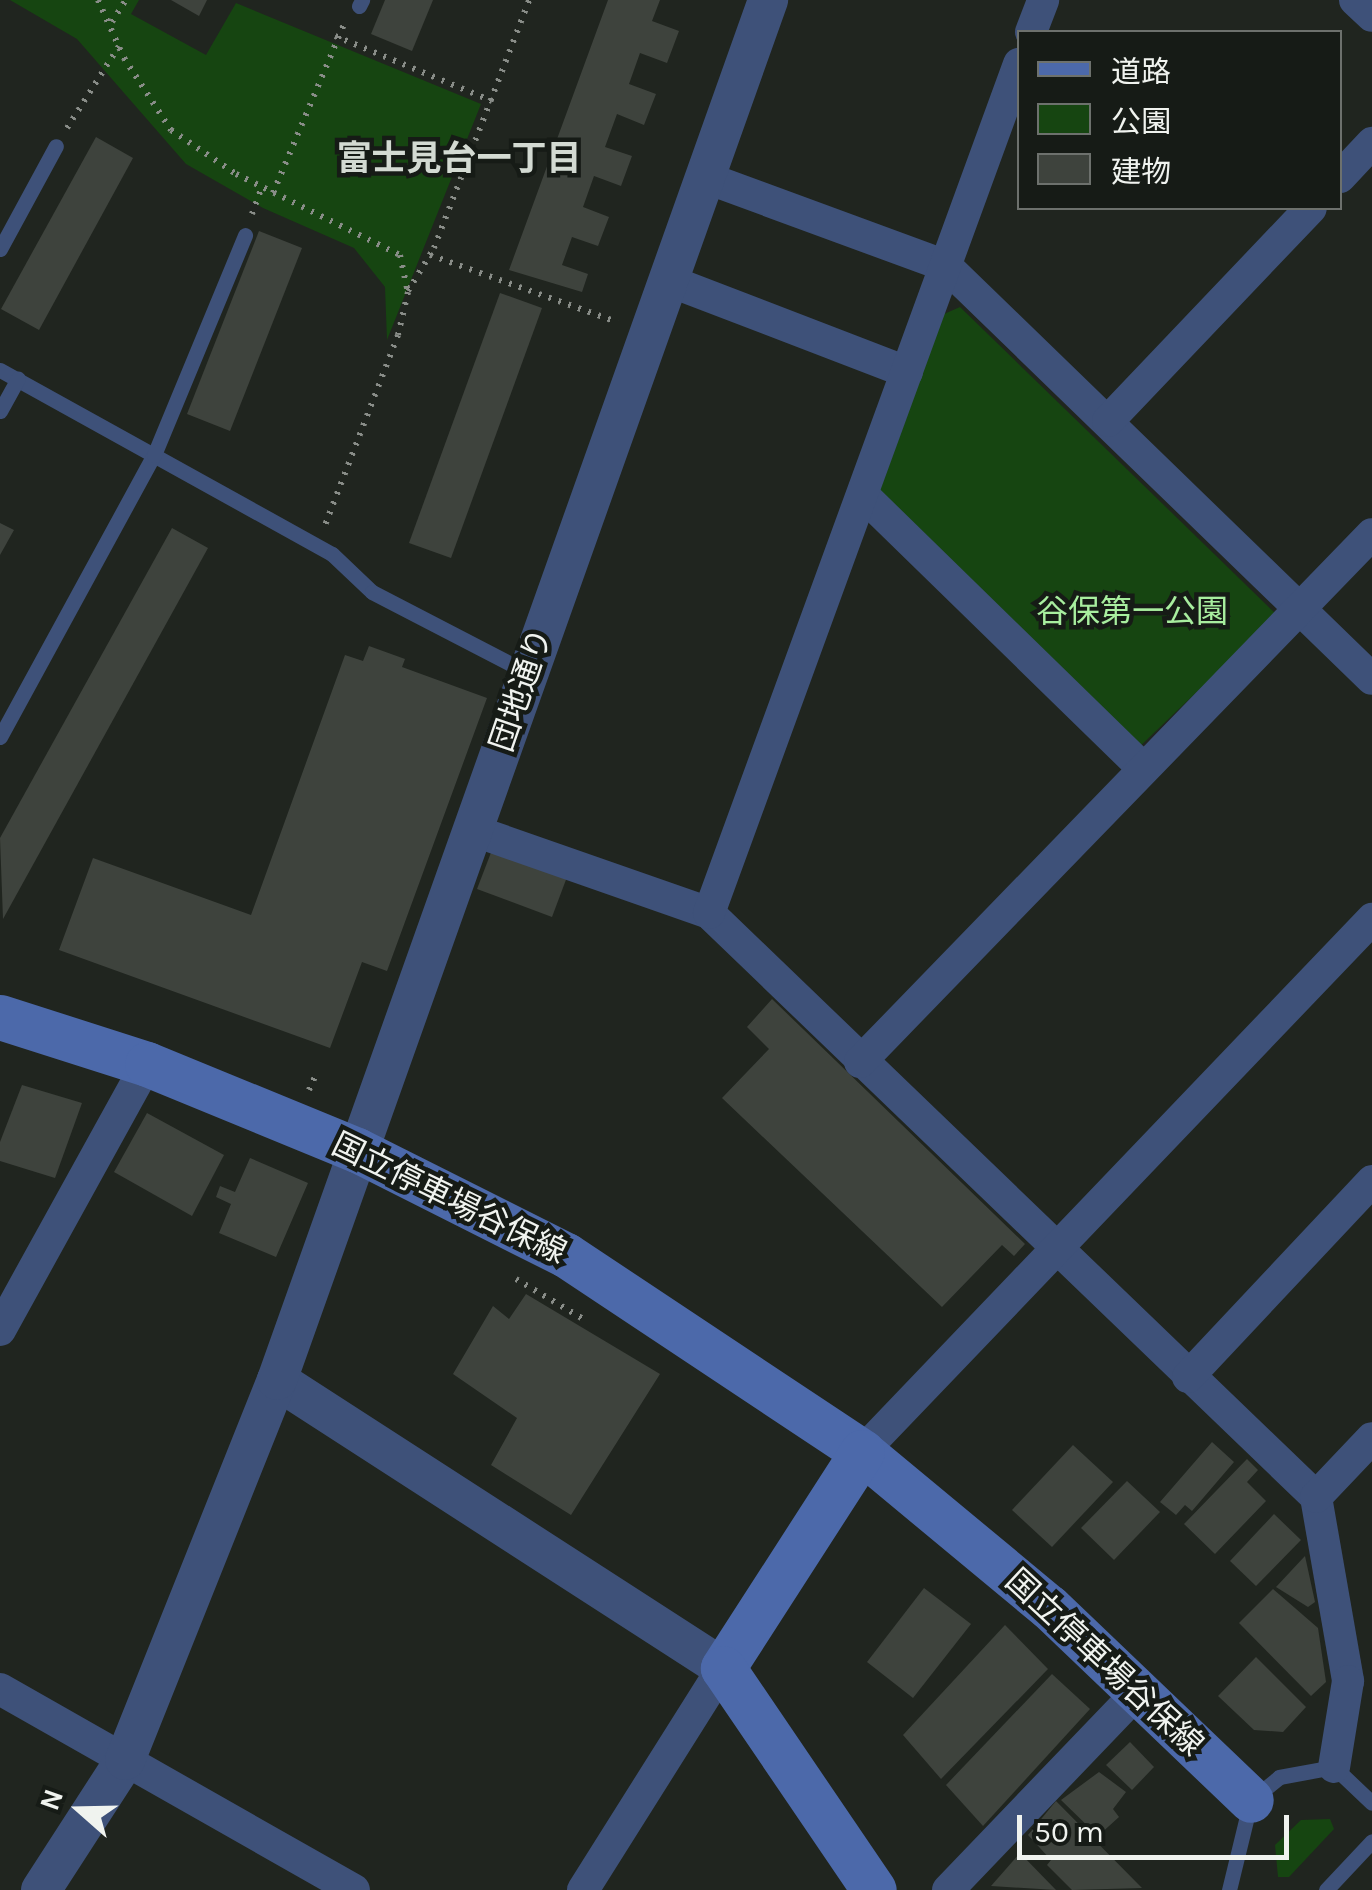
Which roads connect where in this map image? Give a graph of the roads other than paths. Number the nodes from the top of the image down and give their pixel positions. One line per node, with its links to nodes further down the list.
1 (768, 0): 10 (street, 団地通り)
2 (1043, 0): 5 (street)
3 (1355, 0): 4 (street)
4 (1372, 16)
5 (1032, 30)
6 (1017, 72): 14 (street)
7 (1372, 143): 9 (street)
8 (56, 146): 13 (lane)
9 (1342, 176)
10 (704, 177): 14 (street); 15 (street, 団地通り)
11 (1309, 210): 20 (street)
12 (244, 235): 21 (lane)
13 (0, 249)
14 (946, 266): 17 (street); 20 (street)
15 (667, 280): 17 (street); 25 (street, 団地通り)
16 (0, 370): 18 (lane)
17 (907, 372): 22 (street)
18 (18, 379): 19 (lane); 21 (lane)
19 (0, 411)
20 (1108, 421): 24 (street)
21 (154, 455): 25 (lane); 27 (lane)
22 (863, 494): 28 (street); 30 (street)
23 (1372, 534): 24 (street)
24 (1300, 608): 26 (street); 28 (street)
25 (528, 673): 29 (street, 団地通り)
26 (1372, 679)
27 (0, 736)
28 (1144, 769): 33 (street)
29 (472, 830): 30 (street); 35 (street, 団地通り)
30 (709, 913): 33 (street)
31 (1372, 920): 37 (street)
32 (0, 1017): 34 (main road, 国立停車場谷保線)
33 (860, 1062): 37 (street)
34 (147, 1064): 35 (main road, 国立停車場谷保線); 38 (street)
35 (357, 1150): 40 (street, 団地通り); 42 (main road, 国立停車場谷保線)
36 (1372, 1181): 39 (street)
37 (1056, 1250): 39 (street); 42 (street)
38 (0, 1330)
39 (1188, 1377): 43 (street)
40 (277, 1380): 44 (street); 48 (street, 団地通り)
41 (1372, 1438): 43 (street)
42 (862, 1452): 44 (main road); 47 (main road, 国立停車場谷保線)
43 (1316, 1497): 45 (street)
44 (723, 1668): 56 (street); 57 (main road)
45 (1360, 1673): 49 (street)
46 (0, 1688): 48 (street)
47 (1138, 1692): 50 (main road, 国立停車場谷保線); 58 (street)
48 (126, 1760): 53 (street); 54 (street, 団地通り)
49 (1334, 1767): 50 (lane); 51 (lane)
50 (1252, 1800): 59 (lane)
51 (1372, 1804)
52 (1372, 1841): 60 (lane)
53 (307, 1880): 55 (street)
54 (41, 1890)
55 (354, 1890)
56 (582, 1890)
57 (874, 1890)
58 (948, 1890)
59 (1229, 1890)
60 (1326, 1890)

